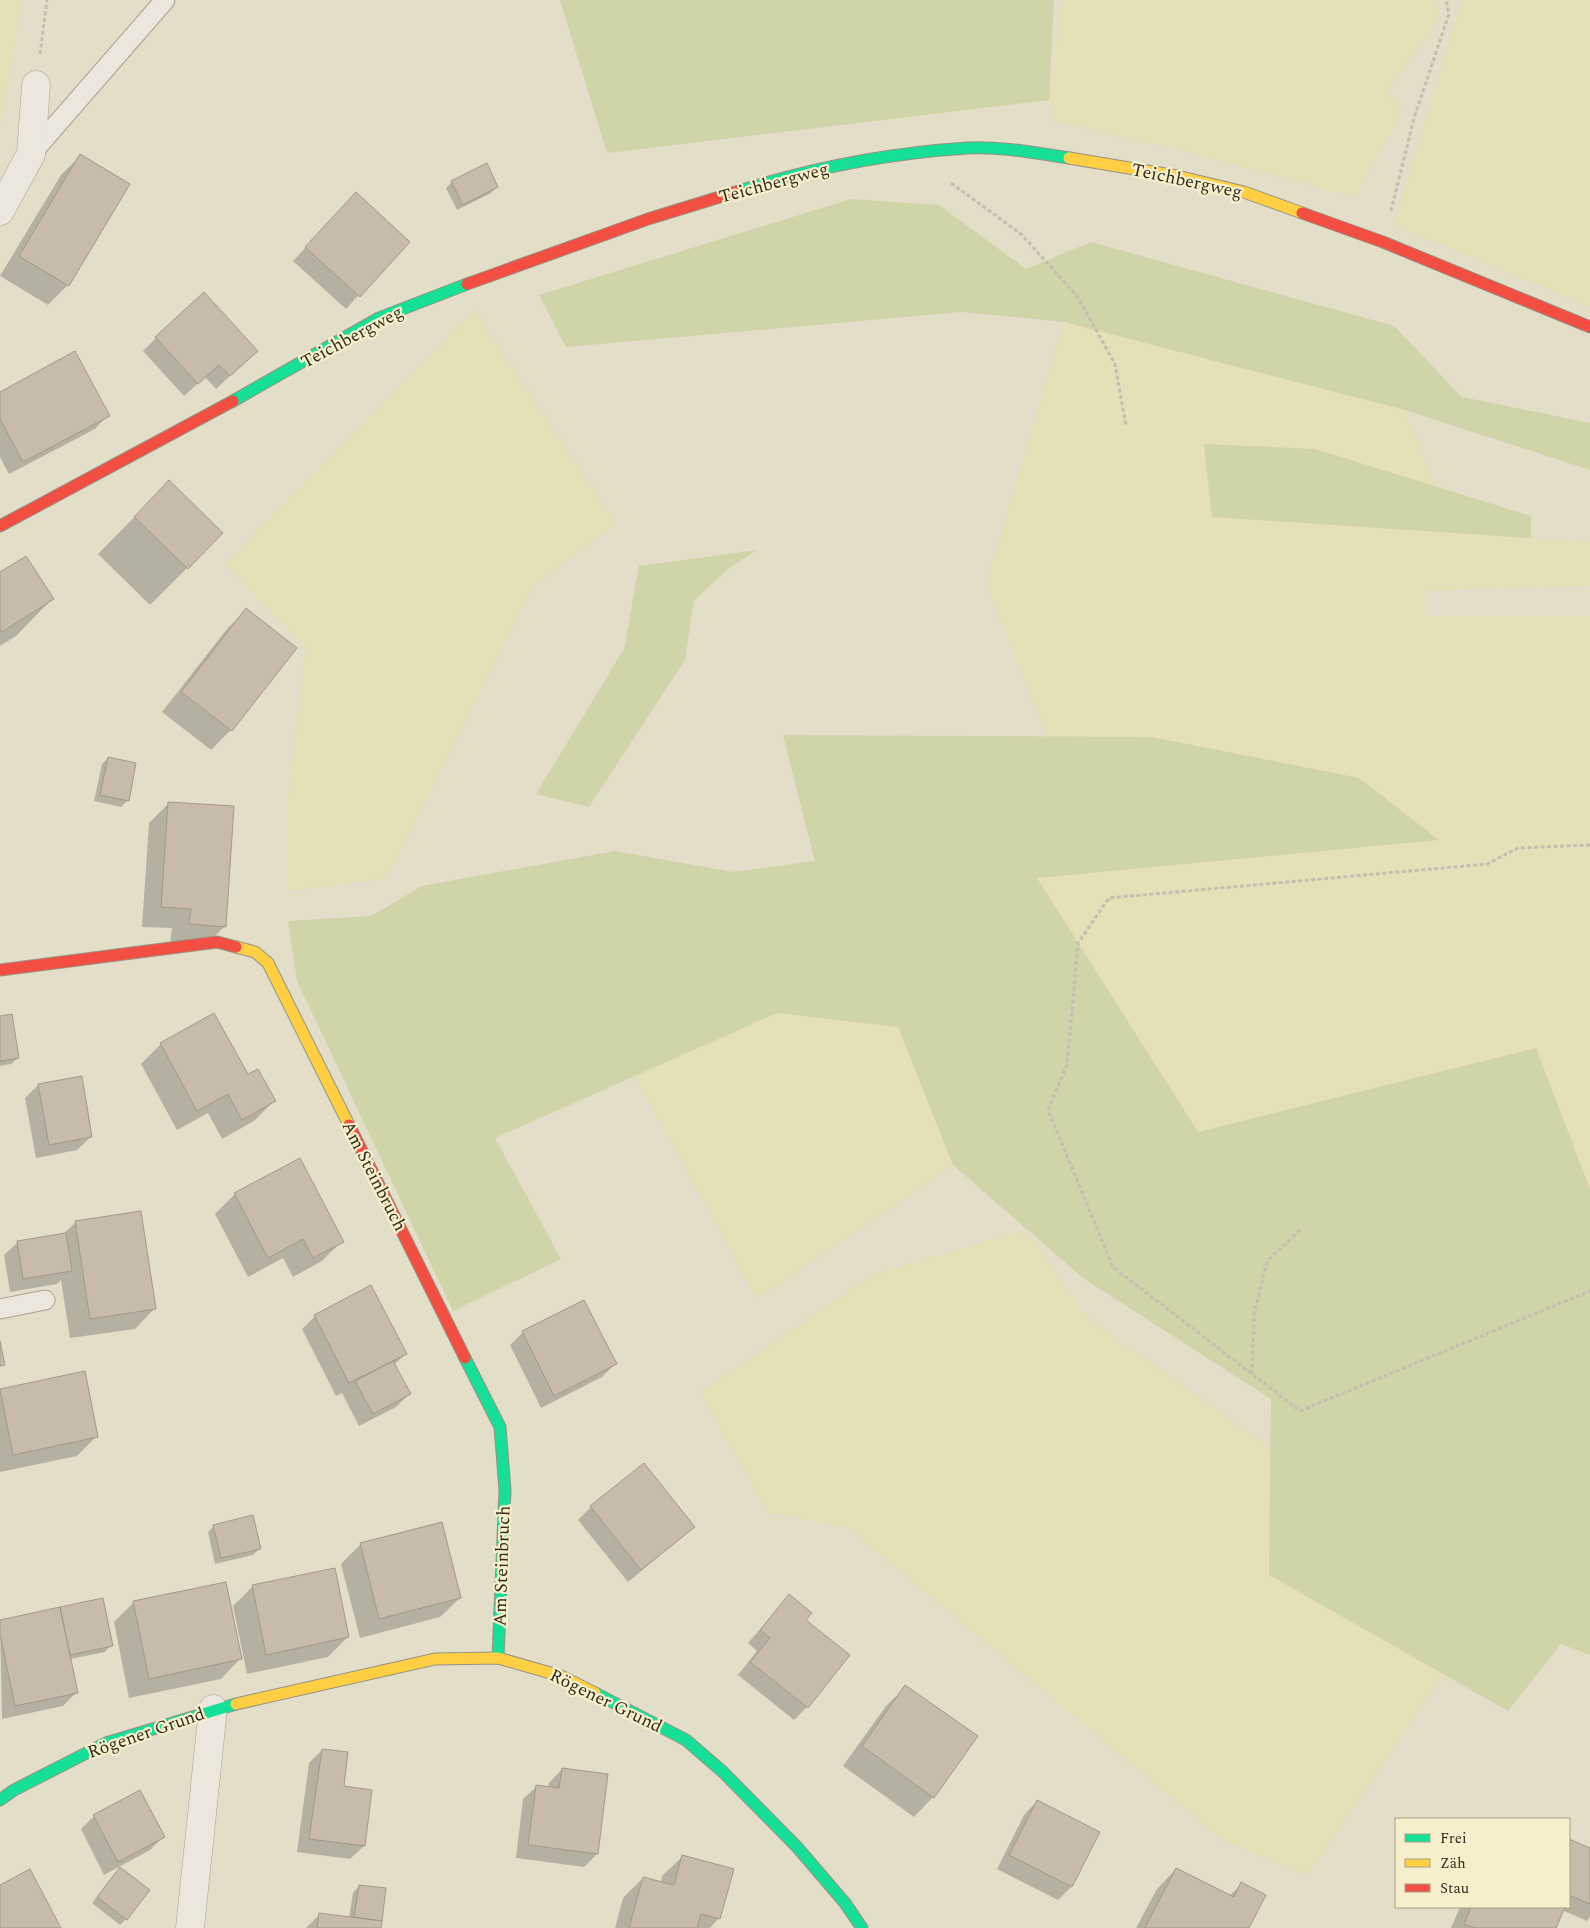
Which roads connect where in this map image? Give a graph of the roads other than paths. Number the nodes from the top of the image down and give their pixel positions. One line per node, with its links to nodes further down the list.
1 (166, 0): 3 (lane)
2 (36, 85): 3 (street)
3 (32, 154): 4 (street)
4 (0, 211)
5 (1590, 327): 6 (street, Teichbergweg)
6 (0, 526)
7 (0, 970): 10 (street, Am Steinbruch)
8 (45, 1300): 9 (lane)
9 (0, 1310)
10 (498, 1658): 11 (street, Rögener Grund); 14 (street, Rögener Grund)
11 (213, 1710): 12 (street, Rögener Grund); 13 (street, Rögener Grund)
12 (0, 1800)
13 (190, 1928)
14 (862, 1928)

